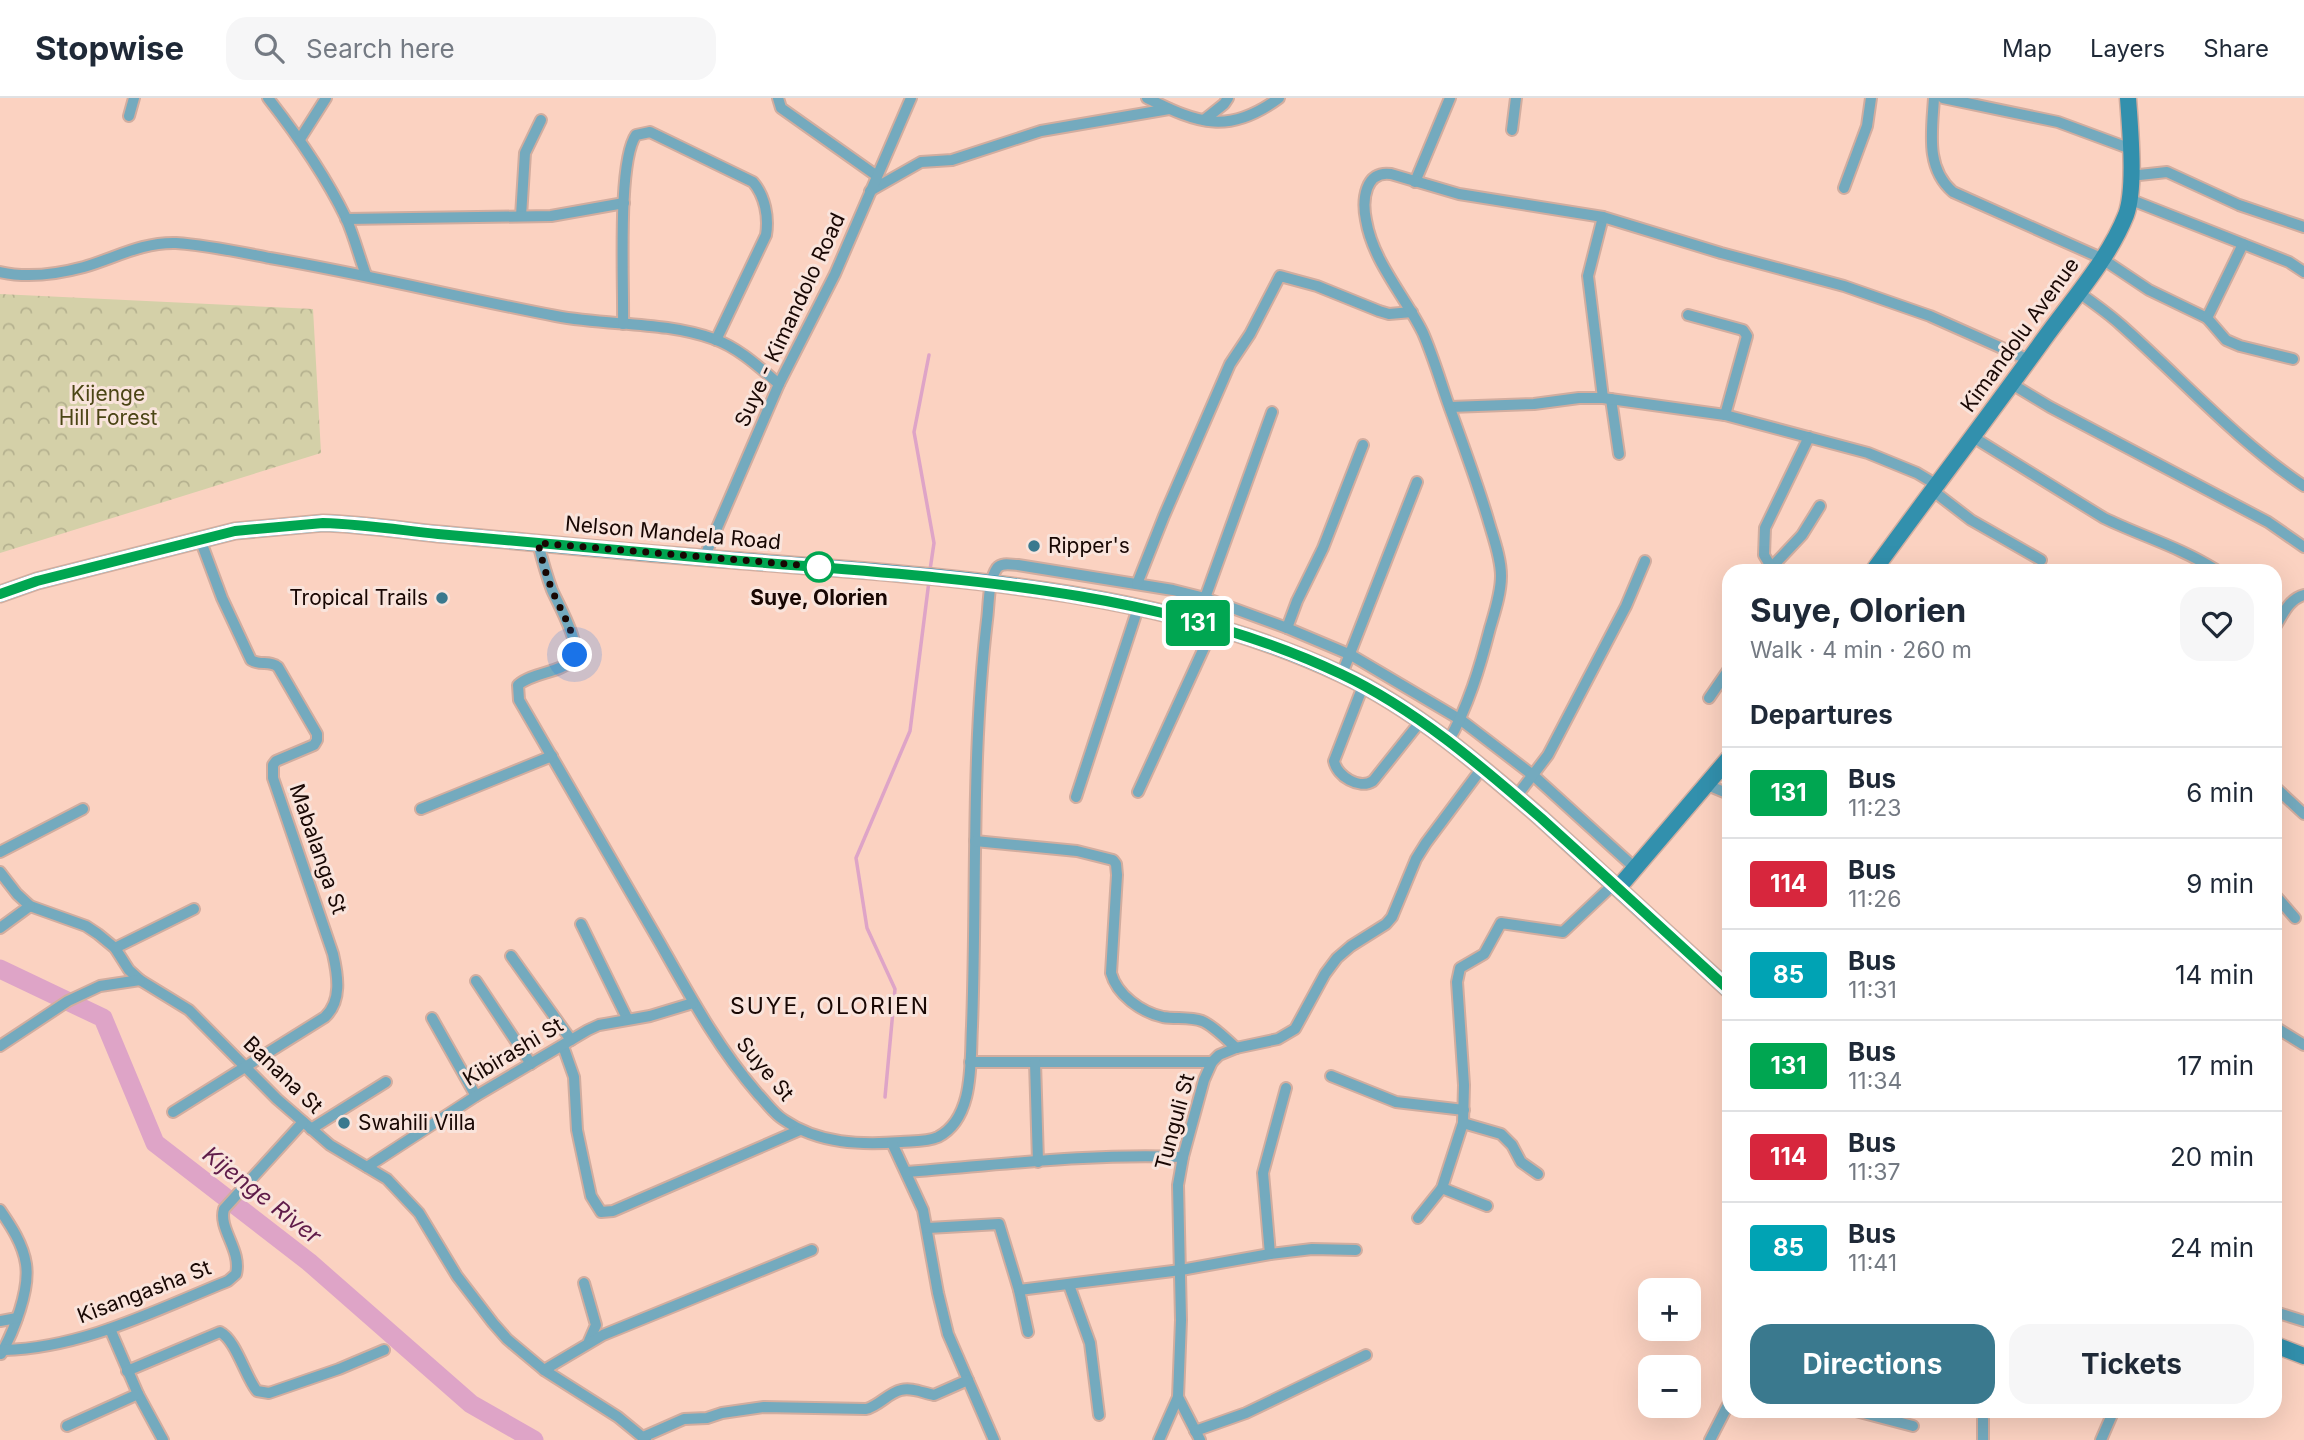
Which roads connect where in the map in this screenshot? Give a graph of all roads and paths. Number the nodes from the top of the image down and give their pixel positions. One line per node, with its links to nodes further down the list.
1 (134, 98): 16 (street)
2 (268, 98): 20 (street)
3 (326, 98): 20 (street)
4 (778, 98): 22 (street)
5 (911, 98): 22 (street, Suye - Kimandolo Road)
6 (1147, 98): 15 (street)
7 (1228, 98): 18 (street)
8 (1279, 98): 18 (street)
9 (1450, 98): 24 (street)
10 (1516, 98): 19 (street)
11 (1871, 98): 25 (street)
12 (1934, 98): 34 (street)
13 (1943, 98): 21 (street)
14 (2128, 98): 21 (main road, Kimandolu Avenue)
15 (1170, 109): 18 (street); 26 (street)
16 (129, 116)
17 (541, 120): 29 (street)
18 (1204, 120)
19 (1511, 130)
20 (300, 139): 31 (street)
21 (2131, 149): 23 (main road, Kimandolu Avenue)
22 (877, 176): 26 (street, Suye - Kimandolo Road)
23 (2130, 176): 27 (main road, Kimandolu Avenue); 32 (street)
24 (1415, 183): 30 (street); 39 (street)
25 (1844, 188)
26 (870, 191): 46 (street, Suye - Kimandolo Road)
27 (2129, 199): 33 (street); 34 (main road, Kimandolu Avenue)
28 (624, 203): 29 (street); 42 (street); 43 (street)
29 (521, 216): 31 (street)
30 (1603, 217): 45 (street); 48 (street)
31 (346, 219): 37 (street)
32 (2304, 227)
33 (2243, 244): 36 (street); 41 (street)
34 (2101, 258): 38 (main road, Kimandolu Avenue); 41 (street)
35 (0, 272): 37 (street)
36 (2304, 272)
37 (366, 275): 42 (street)
38 (2078, 292): 45 (main road, Kimandolu Avenue); 57 (street)
39 (1412, 312): 49 (street); 70 (street)
40 (1688, 315): 51 (street)
41 (2207, 318): 44 (street)
42 (624, 324): 43 (street)
43 (716, 340): 46 (street)
44 (2293, 359)
45 (2029, 360): 47 (main road, Kimandolu Avenue)
46 (779, 384): 63 (street, Suye - Kimandolo Road)
47 (2012, 384): 52 (main road, Kimandolu Avenue); 62 (street)
48 (1607, 398): 49 (street); 51 (street); 55 (street)
49 (1450, 407): 84 (street)
50 (1272, 412): 74 (street)
51 (1725, 415): 53 (street)
52 (1973, 437): 58 (main road, Kimandolu Avenue); 69 (street)
53 (1809, 438): 58 (street); 66 (street)
54 (1363, 445): 78 (street)
55 (1619, 454)
56 (1416, 482): 79 (street)
57 (2304, 486)
58 (1934, 487): 64 (street); 68 (main road, Kimandolu Avenue)
59 (1820, 506): 67 (street)
60 (200, 539): 61 (main road, Nelson Mandela Road); 72 (main road, Nelson Mandela Road); 128 (street, Mabalanga St)
61 (538, 543): 63 (main road, Nelson Mandela Road); 87 (street, Suye St)
62 (2304, 547)
63 (704, 558): 71 (main road, Nelson Mandela Road)
64 (2041, 560)
65 (1645, 561): 90 (street)
66 (1769, 564)
67 (1776, 564)
68 (1878, 564)
69 (2205, 564)
70 (1137, 584): 71 (street); 74 (street)
71 (992, 585): 75 (main road, Nelson Mandela Road); 100 (street, Suye St)
72 (0, 594)
73 (2304, 596): 76 (street)
74 (1205, 598): 78 (street)
75 (1138, 608): 77 (main road, Nelson Mandela Road); 95 (street)
76 (2282, 615)
77 (1214, 626): 80 (main road, Nelson Mandela Road); 93 (street)
78 (1287, 628): 79 (street)
79 (1351, 655): 80 (street); 84 (street)
80 (1342, 674): 82 (main road, Nelson Mandela Road)
81 (1722, 679): 83 (street)
82 (1363, 686): 85 (main road, Nelson Mandela Road); 85 (street)
83 (1709, 698)
84 (1461, 720): 86 (street); 90 (street)
85 (1420, 722): 86 (main road, Nelson Mandela Road)
86 (1448, 742): 89 (main road, Nelson Mandela Road)
87 (552, 756): 98 (street); 116 (street, Suye St)
88 (1722, 766): 91 (main road)
89 (1482, 768): 96 (main road, Nelson Mandela Road); 123 (street, Tunguli St)
90 (1534, 776): 96 (street); 102 (street)
91 (1705, 784): 92 (street); 102 (main road)
92 (1722, 791)
93 (1138, 792)
94 (2282, 794): 99 (street)
95 (1076, 797)
96 (1516, 797): 104 (main road, Nelson Mandela Road)
97 (83, 809): 101 (street)
98 (421, 809)
99 (2304, 814)
100 (975, 841): 123 (street); 124 (street, Suye St)
101 (0, 852)
102 (1635, 868): 104 (main road)
103 (0, 872): 106 (street, Banana St)
104 (1617, 885): 115 (main road, Nelson Mandela Road); 133 (street)
105 (2282, 903): 108 (street)
106 (30, 906): 110 (street); 111 (street, Banana St)
107 (194, 909): 111 (street)
108 (2295, 918)
109 (581, 923): 118 (street)
110 (0, 928)
111 (115, 948): 113 (street, Banana St)
112 (511, 956): 120 (street)
113 (140, 980): 122 (street); 128 (street, Banana St)
114 (476, 981): 127 (street)
115 (1722, 983)
116 (693, 1003): 118 (street, Kibirashi St); 137 (street, Suye St)
117 (432, 1018): 132 (street)
118 (627, 1018): 120 (street, Kibirashi St)
119 (2282, 1031): 121 (street)
120 (567, 1043): 127 (street, Kibirashi St); 137 (street)
121 (2304, 1045)
122 (0, 1046)
123 (1236, 1048): 126 (street, Tunguli St)
124 (970, 1062): 125 (street); 138 (street, Suye St)
125 (1035, 1062): 126 (street); 140 (street)
126 (1212, 1062): 139 (street, Tunguli St)
127 (531, 1064): 132 (street, Kibirashi St)
128 (245, 1066): 134 (street); 136 (street, Banana St)
129 (1331, 1076): 133 (street)
130 (386, 1082): 136 (street)
131 (1286, 1087): 151 (street)
132 (476, 1096): 141 (street, Kibirashi St)
133 (1464, 1110): 135 (street)
134 (173, 1112)
135 (1463, 1123): 143 (street); 144 (street)
136 (307, 1126): 141 (street, Banana St); 160 (street, Kisangasha St)
137 (800, 1130): 138 (street, Suye St)
138 (892, 1143): 142 (street)
139 (1183, 1157): 140 (street); 152 (street, Tunguli St)
140 (1038, 1162): 142 (street)
141 (367, 1167): 168 (street, Banana St)
142 (907, 1172): 148 (street)
143 (1538, 1174)
144 (1442, 1188): 145 (street); 147 (street)
145 (1487, 1206)
146 (0, 1210): 157 (street)
147 (1418, 1218)
148 (928, 1228): 155 (street); 170 (street)
149 (811, 1250): 162 (street)
150 (1356, 1250): 151 (street)
151 (1270, 1254): 152 (street)
152 (1181, 1270): 154 (street); 172 (street, Tunguli St)
153 (584, 1283): 162 (street)
154 (1069, 1285): 155 (street); 173 (street)
155 (1019, 1290): 161 (street)
156 (2282, 1314): 159 (street)
157 (17, 1318): 158 (street); 165 (street)
158 (0, 1321)
159 (2304, 1321)
160 (110, 1329): 165 (street, Kisangasha St); 169 (street)
161 (1028, 1332)
162 (587, 1343): 168 (street)
163 (2282, 1348): 167 (main road)
164 (384, 1350): 169 (street)
165 (2, 1353)
166 (1366, 1355): 180 (street)
167 (2304, 1356)
168 (544, 1370): 181 (street, Banana St)
169 (127, 1371): 171 (street)
170 (968, 1380): 181 (street); 183 (street)
171 (138, 1394): 178 (street); 182 (street)
172 (1178, 1397): 180 (street); 184 (street, Tunguli St)
173 (1099, 1415)
174 (1722, 1417): 185 (street)
175 (1882, 1418): 179 (street)
176 (2111, 1418): 187 (street)
177 (1983, 1419): 186 (street)
178 (67, 1426)
179 (1913, 1426)
180 (1198, 1435)
181 (645, 1438)
182 (163, 1440)
183 (993, 1440)
184 (1159, 1440)
185 (1710, 1440)
186 (1983, 1440)
187 (2101, 1440)

